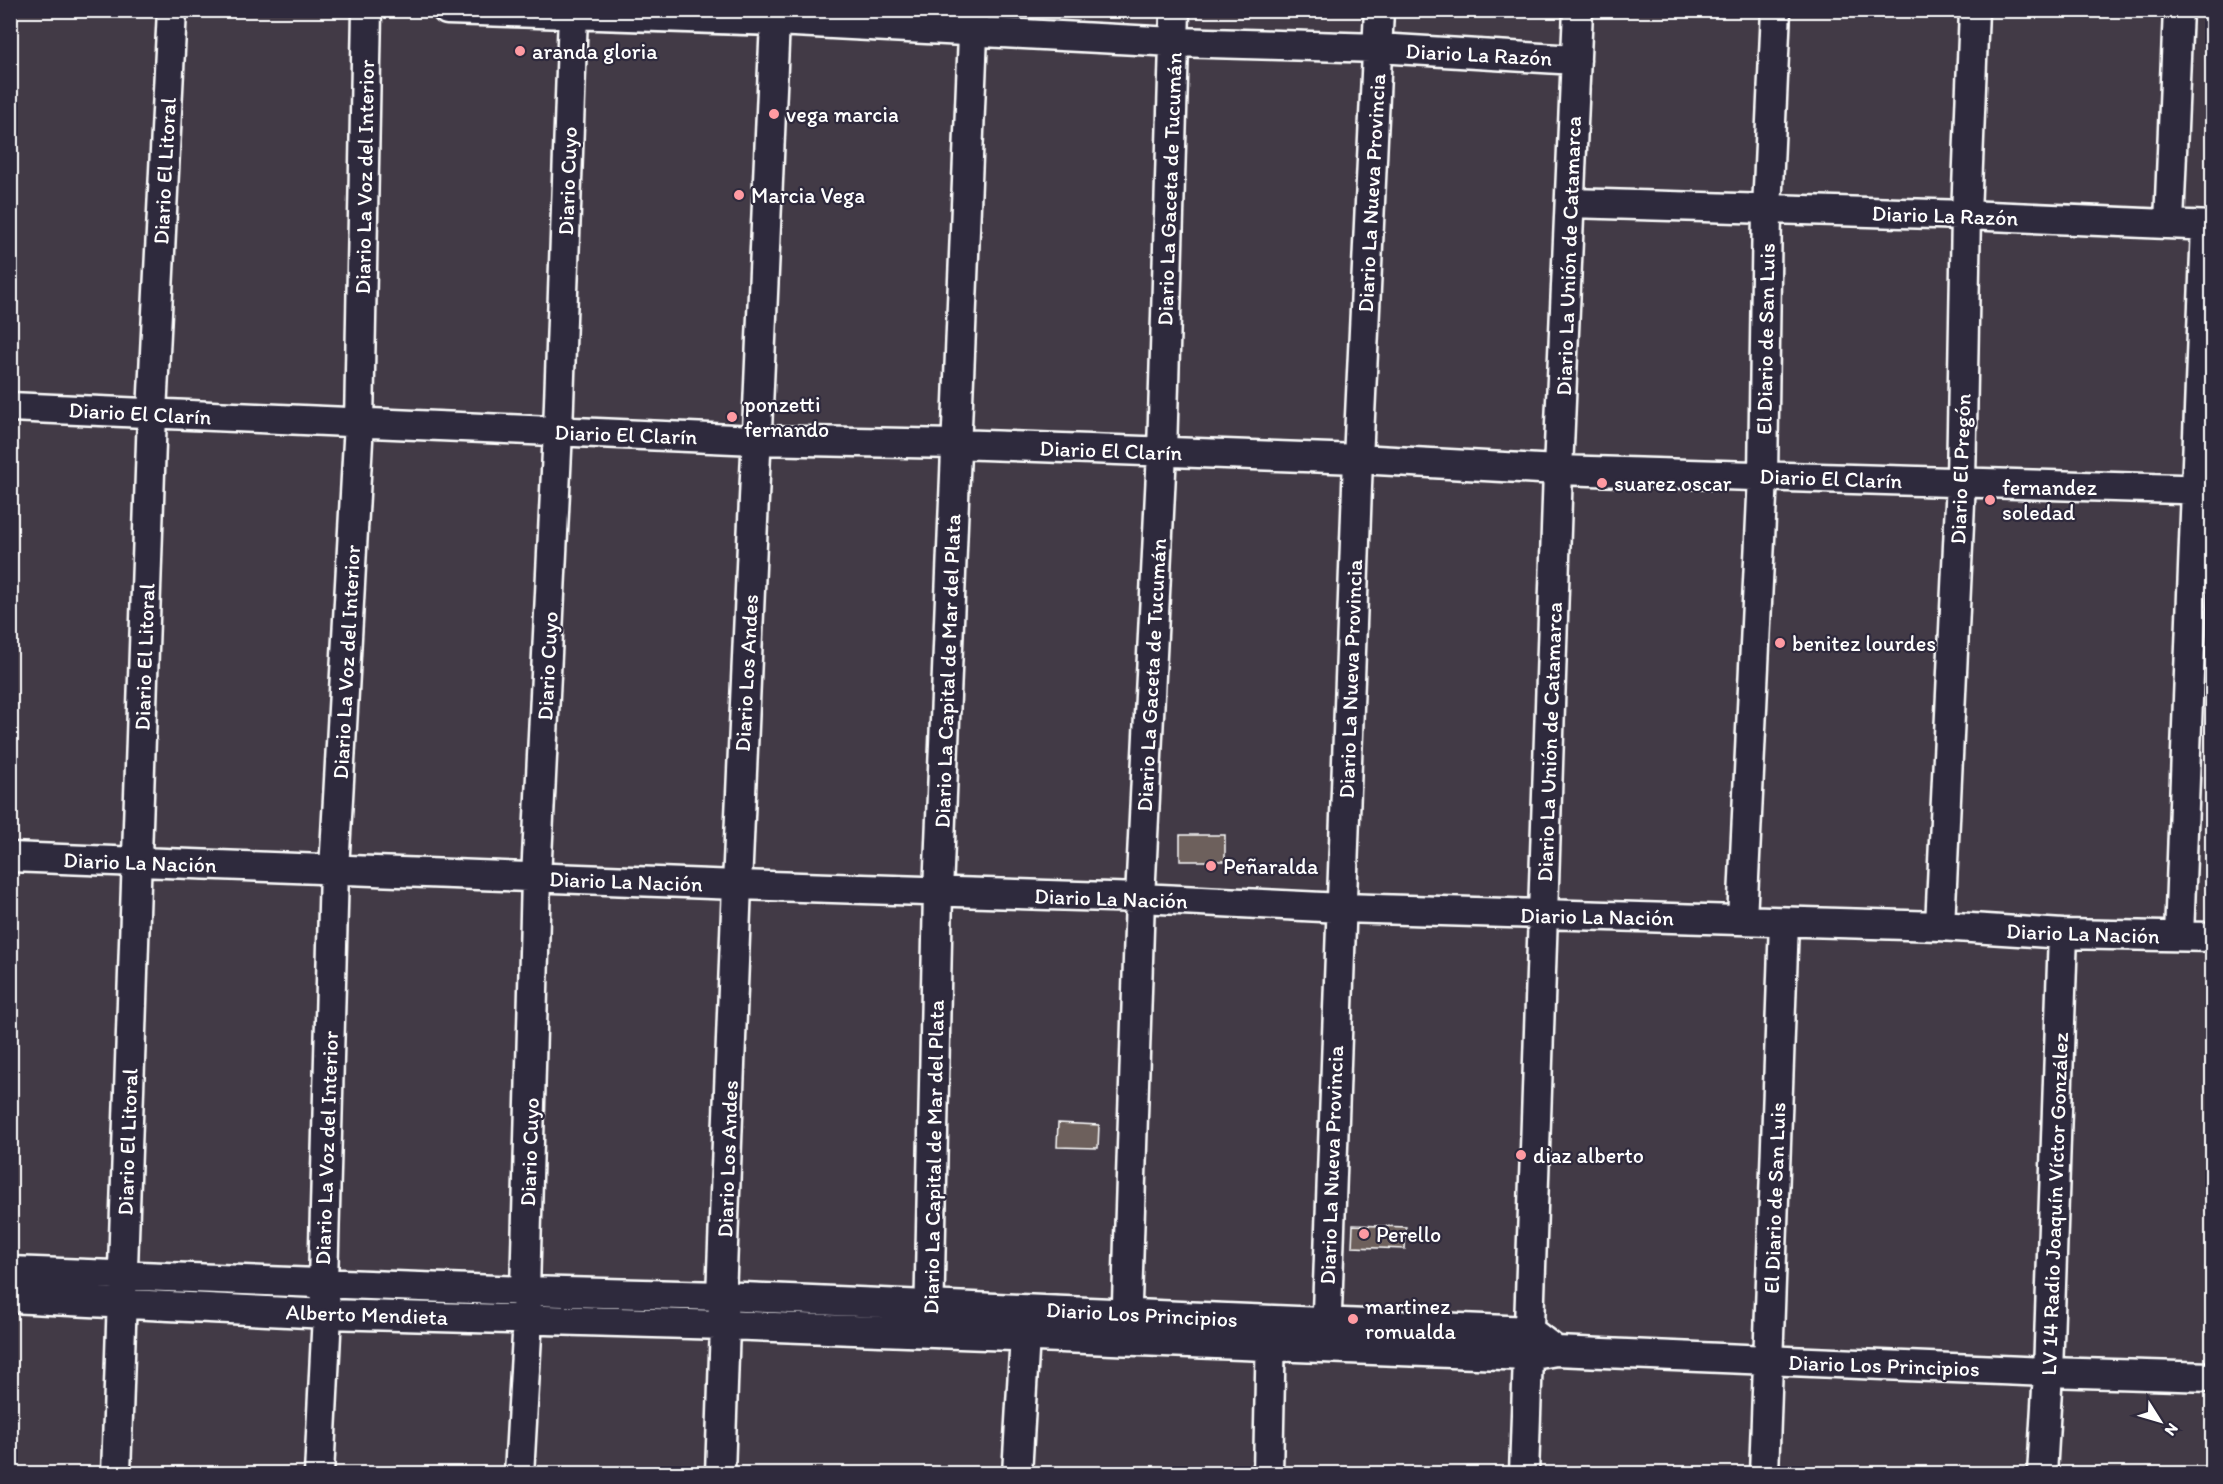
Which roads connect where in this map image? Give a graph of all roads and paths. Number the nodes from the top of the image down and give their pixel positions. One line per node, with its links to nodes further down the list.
1 (172, 10): 22 (street, Diario El Litoral)
2 (367, 10): 23 (street, Diario La Voz del Interior)
3 (447, 10): 10 (street, Diario La Razón)
4 (1175, 10): 13 (street, Diario La Gaceta de Tucumán)
5 (1379, 10): 14 (street, Diario La Nueva Provincia)
6 (1578, 10): 15 (street, Diario La Unión de Catamarca)
7 (1776, 10): 17 (street, El Diario de San Luis)
8 (1974, 10): 18 (street, Diario El Pregón)
9 (2178, 10): 19 (street)
10 (573, 14): 11 (street, Diario La Razón); 24 (street, Diario Cuyo)
11 (775, 21): 12 (street, Diario La Razón); 25 (street, Diario Los Andes)
12 (974, 21): 13 (street, Diario La Razón); 26 (street, Diario La Capital de Mar del Plata)
13 (1174, 42): 14 (street, Diario La Razón); 27 (street, Diario La Gaceta de Tucumán)
14 (1378, 48): 15 (street, Diario La Razón); 28 (street, Diario La Nueva Provincia)
15 (1576, 60): 16 (street, Diario La Unión de Catamarca)
16 (1570, 203): 17 (street, Diario La Razón); 29 (street, Diario La Unión de Catamarca)
17 (1767, 210): 18 (street, Diario La Razón); 30 (street, El Diario de San Luis)
18 (1966, 215): 19 (street, Diario La Razón); 31 (street, Diario El Pregón)
19 (2169, 223): 20 (street, Diario La Razón)
20 (2209, 226): 32 (street)
21 (10, 407): 22 (street, Diario El Clarín)
22 (153, 413): 23 (street, Diario El Clarín); 34 (street, Diario El Litoral)
23 (359, 423): 24 (street, Diario El Clarín); 35 (street, Diario La Voz del Interior)
24 (558, 431): 25 (street, Diario El Clarín); 36 (street, Diario Cuyo)
25 (756, 440): 26 (street, Diario El Clarín); 37 (street, Diario Los Andes)
26 (956, 444): 27 (street, Diario El Clarín); 38 (street, Diario La Capital de Mar del Plata)
27 (1162, 452): 28 (street, Diario El Clarín); 39 (street, Diario La Gaceta de Tucumán)
28 (1358, 459): 29 (street, Diario El Clarín); 40 (street, Diario La Nueva Provincia)
29 (1558, 470): 30 (street, Diario El Clarín); 41 (street, Diario La Unión de Catamarca)
30 (1763, 476): 31 (street, Diario El Clarín); 42 (street, El Diario de San Luis)
31 (1961, 482): 32 (street, Diario El Clarín); 44 (street, Diario El Pregón)
32 (2204, 490): 46 (street)
33 (10, 857): 34 (street, Diario La Nación)
34 (136, 861): 35 (street, Diario La Nación); 50 (street, Diario El Litoral)
35 (334, 870): 36 (street, Diario La Nación); 49 (street, Diario La Voz del Interior)
36 (536, 878): 37 (street, Diario La Nación); 54 (street, Diario Cuyo)
37 (737, 885): 38 (street, Diario La Nación); 51 (street, Diario Los Andes)
38 (938, 892): 39 (street, Diario La Nación); 53 (street, Diario La Capital de Mar del Plata)
39 (1140, 898): 40 (street, Diario La Nación); 57 (street, Diario La Gaceta de Tucumán)
40 (1342, 908): 41 (street, Diario La Nación); 60 (street, Diario La Nueva Provincia)
41 (1543, 915): 42 (street, Diario La Nación); 62 (street, Diario La Unión de Catamarca)
42 (1742, 920): 43 (street, Diario La Nación)
43 (1784, 922): 44 (street, Diario La Nación); 63 (street, El Diario de San Luis)
44 (1940, 927): 45 (street, Diario La Nación)
45 (2064, 933): 46 (street, Diario La Nación); 64 (street, LV 14 Radio Joaquín Víctor González)
46 (2179, 936): 47 (street, Diario La Nación)
47 (2212, 937)
48 (10, 1271): 50 (street, Alberto Mendieta)
49 (322, 1283): 50 (street, Alberto Mendieta); 54 (street, Alberto Mendieta); 55 (street, Diario La Voz del Interior)
50 (123, 1289): 52 (street, Alberto Mendieta); 55 (street, Alberto Mendieta); 66 (street, Diario El Litoral)
51 (721, 1296): 53 (street, Diario Los Principios); 54 (street, Alberto Mendieta); 56 (street, Diario Los Andes)
52 (10, 1298)
53 (930, 1304): 57 (street, Diario Los Principios); 58 (street, Diario La Capital de Mar del Plata)
54 (526, 1305): 55 (street, Alberto Mendieta); 56 (street, Alberto Mendieta); 68 (street, Diario Cuyo)
55 (327, 1314): 67 (street, Diario La Voz del Interior)
56 (725, 1325): 58 (street, Diario Los Principios); 69 (street, Diario Los Andes)
57 (1127, 1327): 59 (street, Diario Los Principios); 61 (street, Diario Los Principios)
58 (929, 1332): 61 (street, Diario Los Principios)
59 (1271, 1333): 60 (street, Diario Los Principios); 71 (street)
60 (1325, 1334): 62 (street, Diario Los Principios)
61 (1025, 1335): 70 (street)
62 (1529, 1343): 63 (street, Diario Los Principios); 72 (street, Diario La Unión de Catamarca)
63 (1768, 1361): 64 (street, Diario Los Principios); 73 (street, El Diario de San Luis)
64 (2048, 1372): 65 (street, Diario Los Principios); 74 (street, LV 14 Radio Joaquín Víctor González)
65 (2212, 1377)
66 (116, 1473)
67 (319, 1473)
68 (519, 1473)
69 (720, 1473)
70 (1017, 1473)
71 (1268, 1473)
72 (1524, 1473)
73 (1764, 1473)
74 (2042, 1473)

